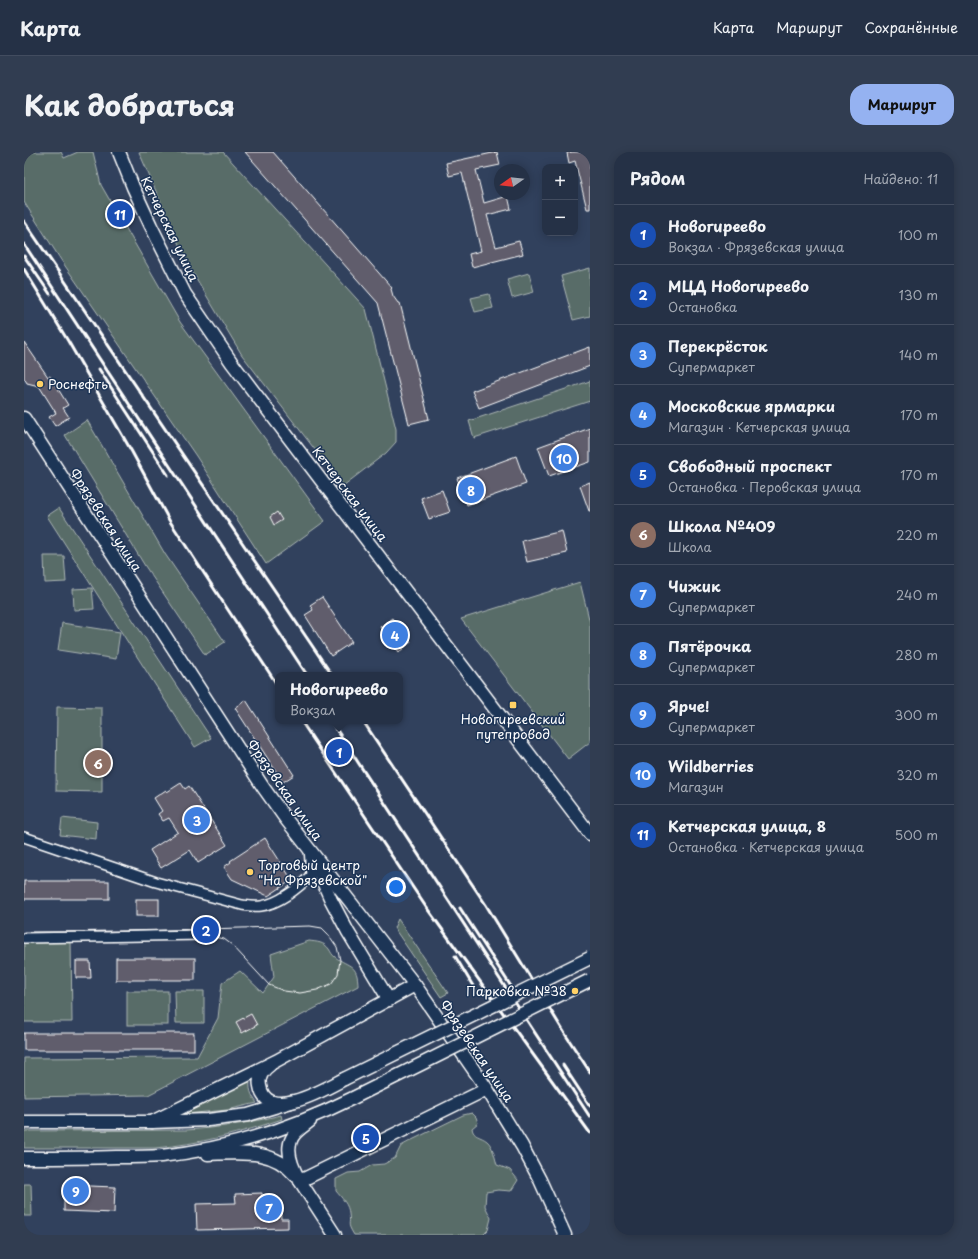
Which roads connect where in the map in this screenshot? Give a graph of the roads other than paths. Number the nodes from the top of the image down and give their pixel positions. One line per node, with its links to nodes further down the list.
1 (119, 152): 3 (main road, Кетчерская улица)
2 (24, 418): 5 (main road, Фрязевская улица)
3 (590, 834)
4 (24, 837): 5 (street)
5 (309, 848): 10 (main road, Фрязевская улица); 11 (main road)
6 (204, 935): 7 (street)
7 (24, 938)
8 (590, 958): 14 (main road, bridge)
9 (590, 980): 15 (main road, bridge)
10 (415, 985): 11 (main road); 13 (main road, Фрязевская улица)
11 (389, 1000): 12 (main road)
12 (276, 1061): 14 (main road); 17 (main road)
13 (487, 1089): 20 (main road); 22 (main road, Фрязевская улица)
14 (291, 1102): 17 (main road)
15 (328, 1110): 18 (main road); 20 (main road)
16 (24, 1122): 17 (main road)
17 (152, 1122)
18 (159, 1156): 19 (main road); 20 (main road)
19 (24, 1158)
20 (300, 1181): 21 (main road)
21 (335, 1235)
22 (565, 1235)

